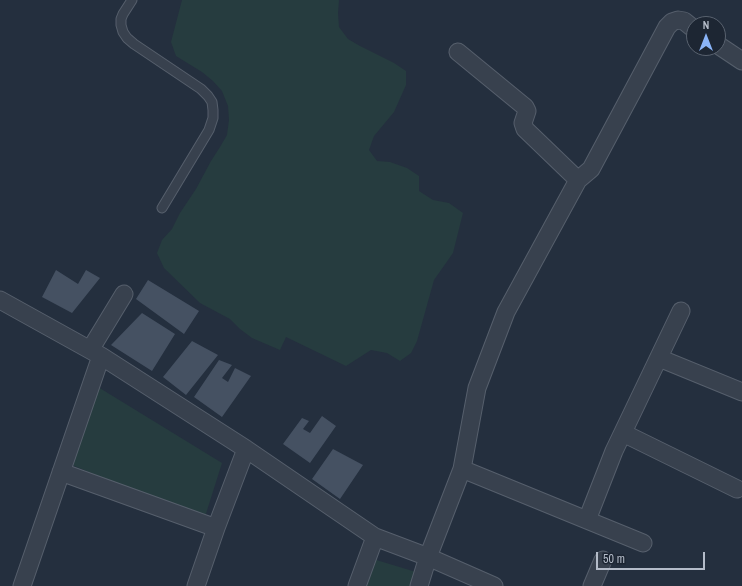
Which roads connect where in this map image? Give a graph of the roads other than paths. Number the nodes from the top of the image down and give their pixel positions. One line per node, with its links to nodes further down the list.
1 (132, 0): 7 (lane)
2 (686, 22): 6 (street)
3 (726, 50): 5 (street)
4 (458, 52): 6 (street)
5 (742, 61)
6 (578, 180): 16 (street)
7 (162, 208)
8 (124, 294): 11 (street)
9 (0, 300): 11 (street)
10 (681, 311): 12 (street)
11 (96, 353): 15 (street); 17 (street)
12 (659, 358): 13 (street); 14 (street)
13 (742, 392)
14 (623, 433): 18 (street); 19 (street)
15 (246, 449): 20 (street); 21 (street)
16 (462, 468): 19 (street); 23 (street)
17 (62, 472): 20 (street); 25 (street)
18 (737, 489)
19 (587, 520): 22 (street)
20 (216, 528): 26 (street)
21 (375, 537): 23 (street); 27 (street)
22 (642, 543)
23 (428, 557): 28 (street); 29 (street)
24 (603, 560): 30 (street)
25 (22, 586)
26 (196, 586)
27 (357, 586)
28 (419, 586)
29 (494, 586)
30 (592, 586)

